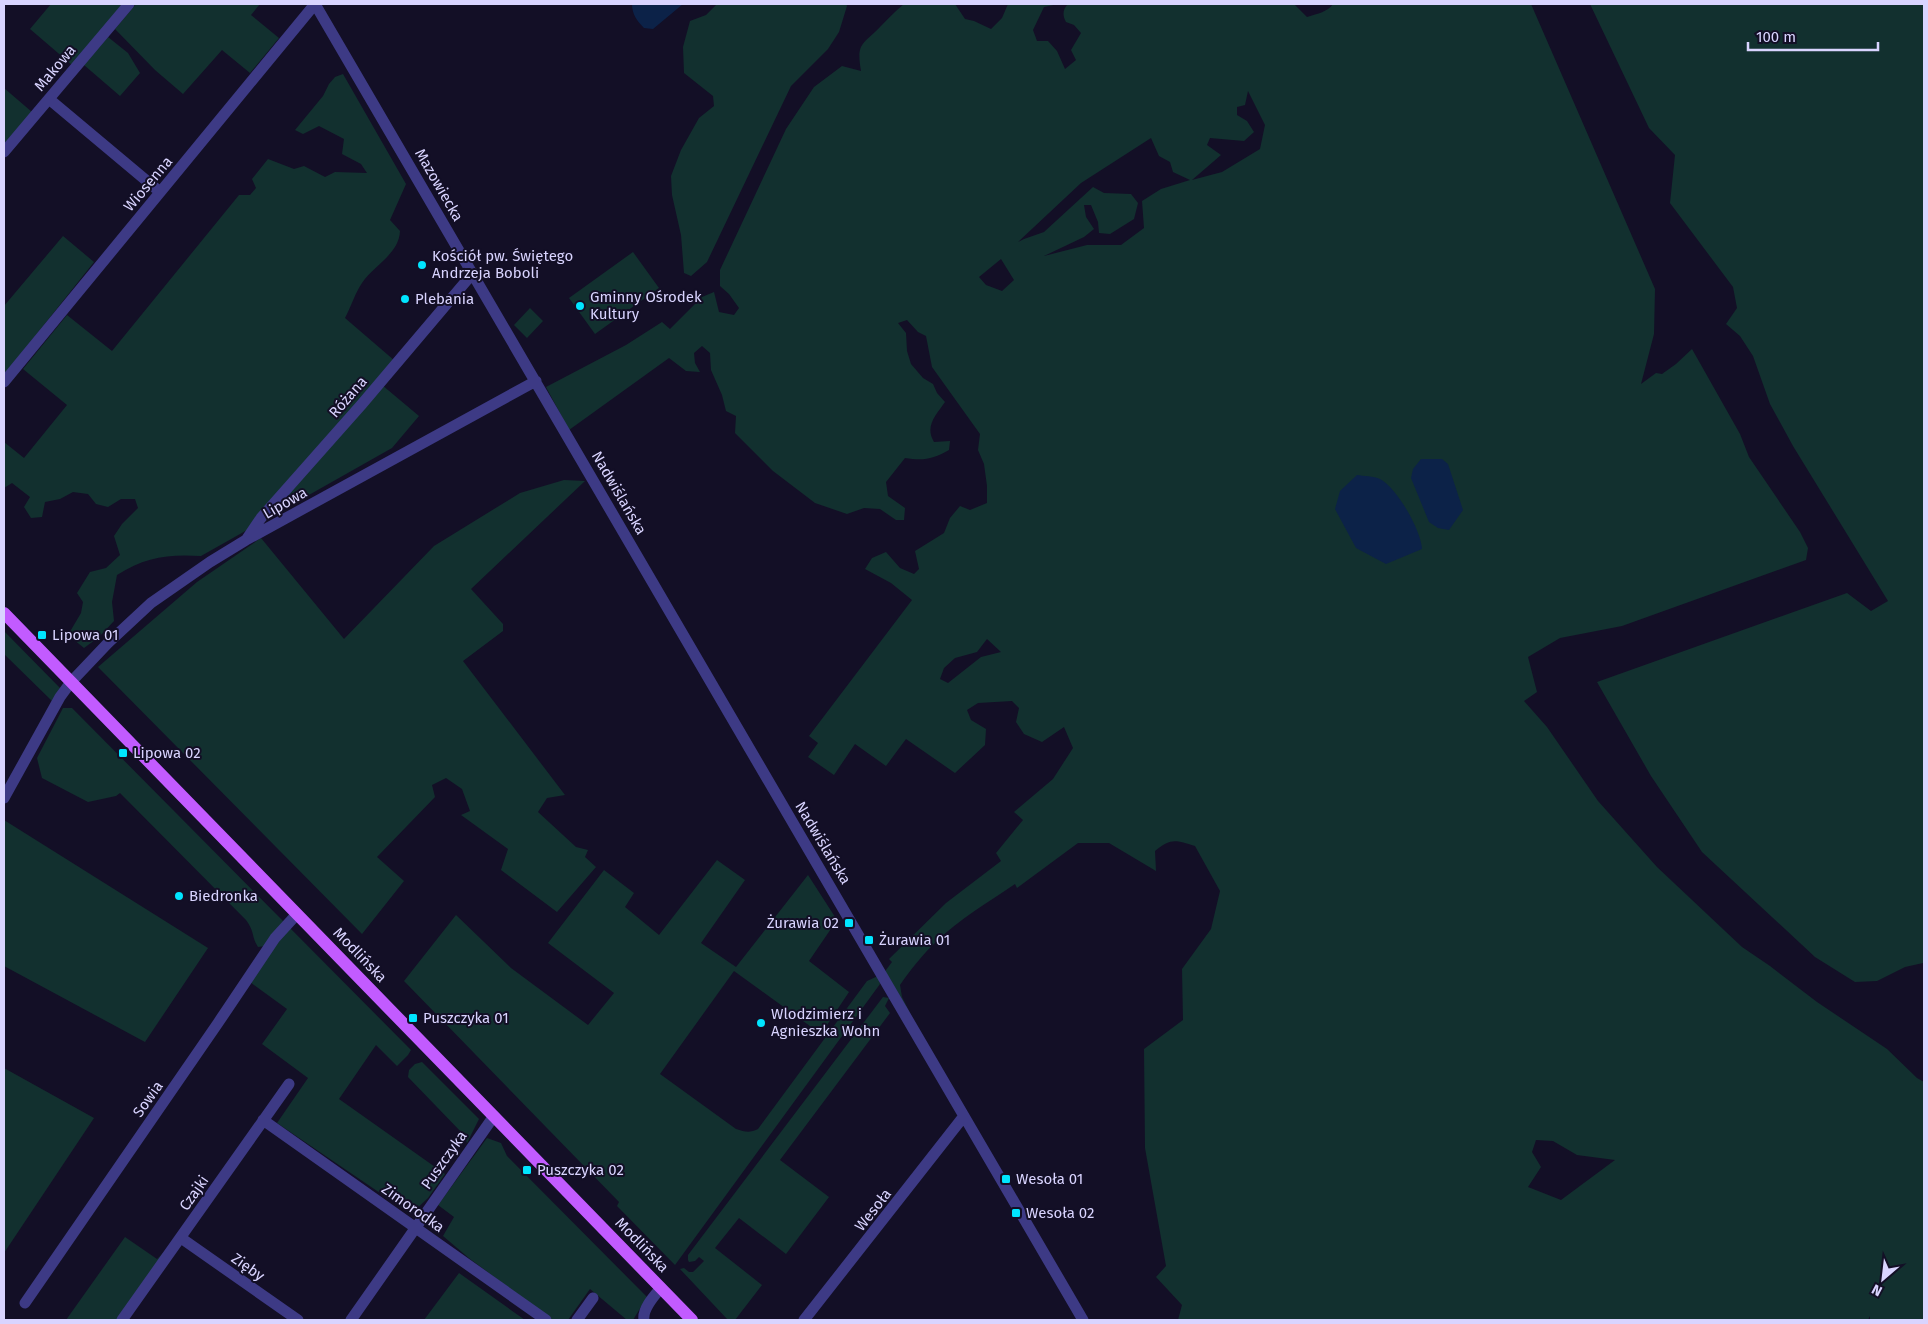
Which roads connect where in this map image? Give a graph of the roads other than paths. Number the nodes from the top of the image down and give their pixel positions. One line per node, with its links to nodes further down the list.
1 (129, 4): 3 (street, Makowa)
2 (315, 4): 5 (street, Wiosenna); 6 (street, Mazowiecka)
3 (49, 98): 4 (street, Makowa); 5 (street)
4 (4, 152)
5 (160, 192): 8 (street, Wiosenna)
6 (473, 273): 7 (street, Mazowiecka); 9 (street, Różana)
7 (536, 381): 9 (street, Lipowa); 16 (street, Nadwiślańska)
8 (4, 382)
9 (246, 540): 11 (street, Lipowa)
10 (4, 613): 11 (main road, Modlińska)
11 (71, 682): 12 (street, Lipowa); 13 (main road, Modlińska)
12 (4, 798)
13 (297, 914): 15 (main road, Modlińska); 22 (street, Sowia)
14 (289, 1084): 17 (street, Czajki)
15 (494, 1116): 18 (street, Puszczyka); 20 (main road, Modlińska)
16 (964, 1116): 30 (street, Wesoła); 31 (street, Nadwiślańska)
17 (263, 1120): 18 (street, Zimorodka); 19 (street, Czajki)
18 (415, 1228): 25 (street, Puszczyka); 26 (street, Zimorodka)
19 (181, 1238): 23 (street, Czajki); 24 (street, Zięby)
20 (661, 1288): 28 (street); 29 (main road, Modlińska)
21 (593, 1298): 27 (street)
22 (25, 1302)
23 (122, 1320)
24 (298, 1320)
25 (351, 1320)
26 (546, 1320)
27 (577, 1320)
28 (644, 1320)
29 (692, 1320)
30 (804, 1320)
31 (1083, 1320)

